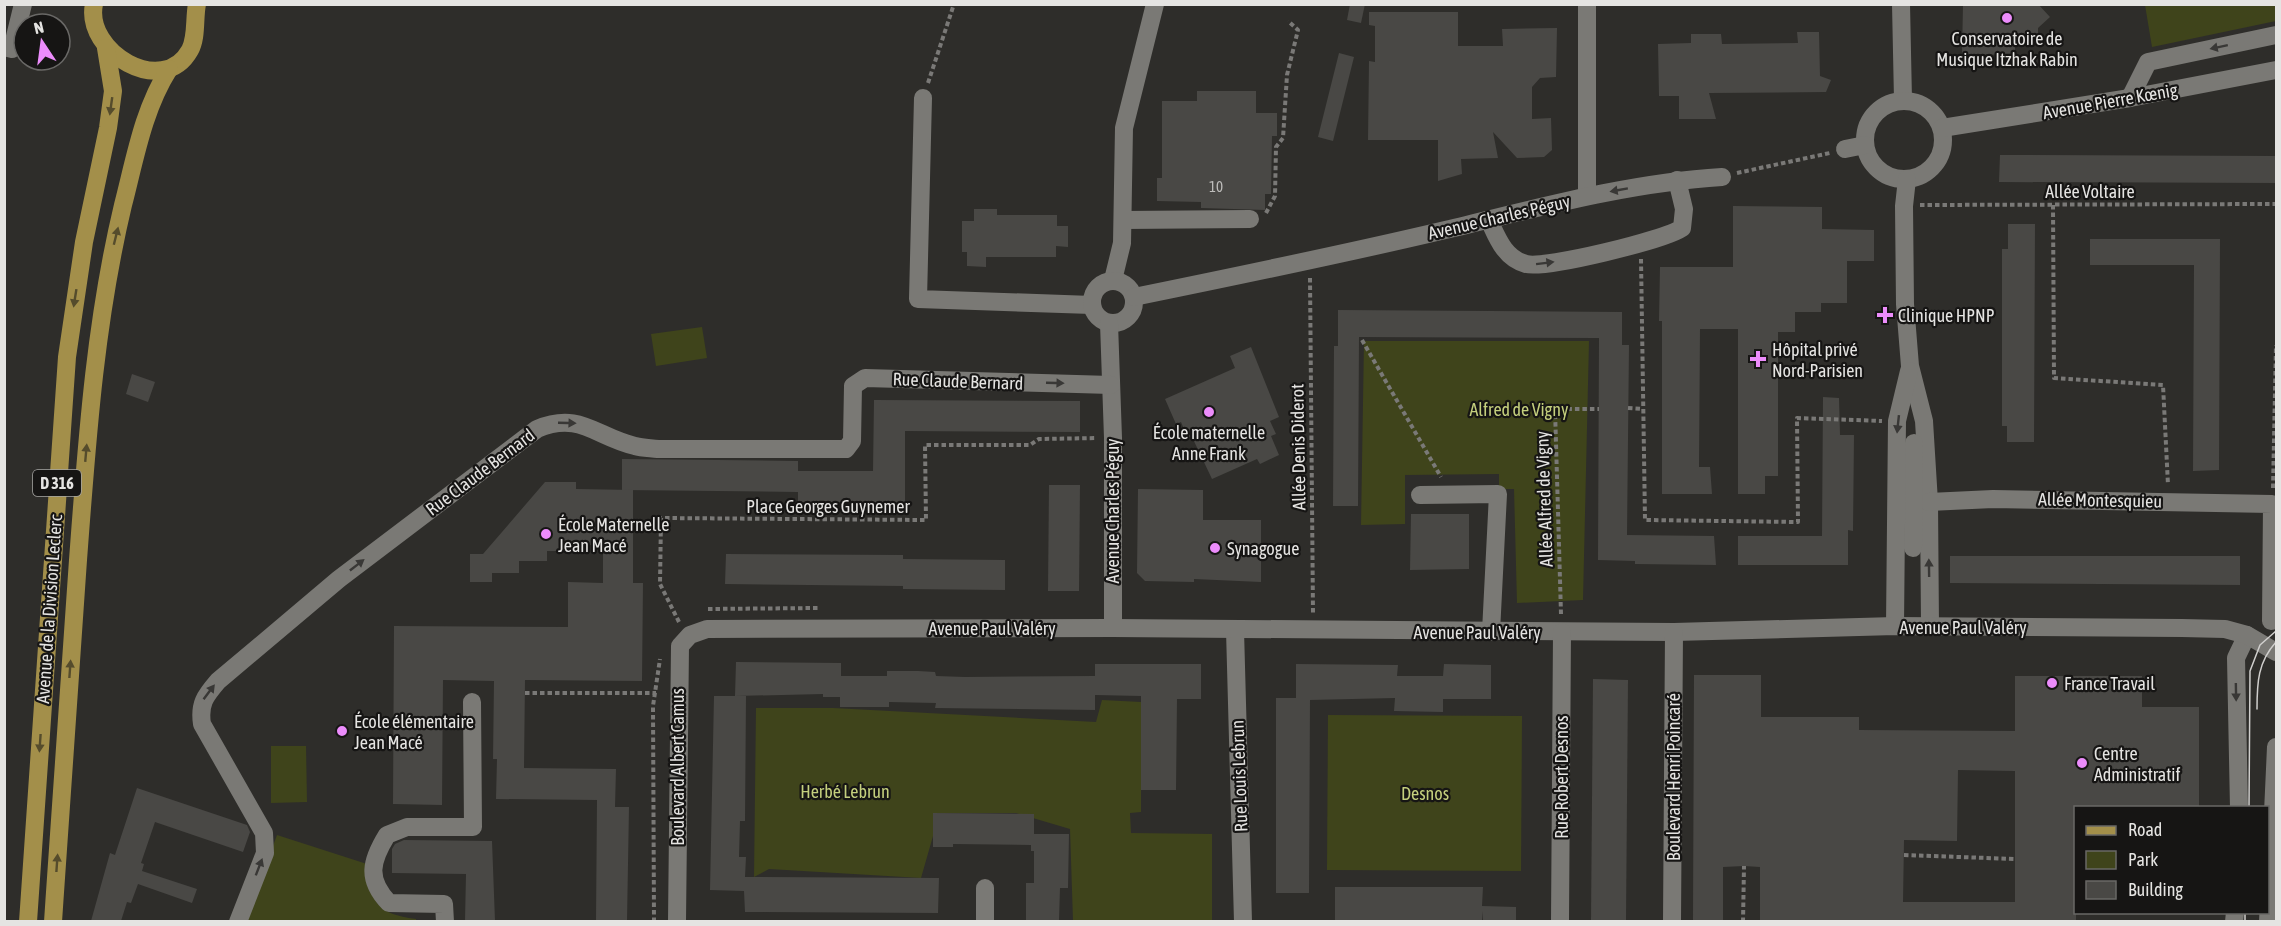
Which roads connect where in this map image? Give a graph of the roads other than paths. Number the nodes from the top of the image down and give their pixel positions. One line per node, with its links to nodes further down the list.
1 (23, 4): 8 (street)
2 (197, 4): 10 (main road, Avenue de la Division Leclerc)
3 (1155, 4): 23 (street)
4 (1587, 4): 21 (street)
5 (1901, 4): 14 (street)
6 (93, 6): 9 (main road, Avenue de la Division Leclerc)
7 (2273, 31): 13 (street, one-way to 13)
8 (4, 47)
9 (106, 48): 10 (main road); 51 (main road, Avenue de la Division Leclerc / D 316, one-way to 51)
10 (169, 69): 52 (main road, Avenue de la Division Leclerc / D 316, one-way to 10)
11 (2277, 70): 13 (street, Avenue Pierre Kœnig)
12 (923, 98): 27 (street)
13 (2130, 98): 15 (street, Avenue Pierre Kœnig)
14 (1903, 100): 15 (street); 16 (street)
15 (1942, 128): 19 (street)
16 (1864, 145): 17 (street); 19 (street)
17 (1845, 149)
18 (1722, 177): 20 (street, Avenue Charles Péguy)
19 (1907, 179): 29 (street)
20 (1677, 180): 21 (street, Avenue Charles Péguy, one-way to 21); 24 (street, one-way to 20)
21 (1587, 196): 24 (street, Avenue Charles Péguy)
22 (1251, 219): 23 (street)
23 (1123, 220): 25 (street)
24 (1489, 220): 26 (street, Avenue Charles Péguy)
25 (1113, 280): 26 (street); 27 (street)
26 (1134, 297): 28 (street)
27 (1092, 305): 28 (street)
28 (1109, 323): 30 (street, Avenue Charles Péguy)
29 (1910, 366): 32 (street); 33 (street); 37 (street, one-way to 37)
30 (1112, 385): 39 (street, Avenue Charles Péguy); 53 (street, Rue Claude Bernard, one-way to 30)
31 (1420, 495): 41 (street)
32 (1929, 502): 34 (street, Allée Montesquieu); 38 (street, one-way to 32)
33 (1914, 548)
34 (2274, 582): 35 (street)
35 (2274, 620): 44 (street)
36 (691, 626): 39 (street, Avenue Paul Valéry); 55 (street, Boulevard Albert Camus)
37 (1895, 626): 38 (street, Avenue Paul Valéry); 43 (street, Avenue Paul Valéry)
38 (1930, 626): 44 (street, Avenue Paul Valéry)
39 (1113, 628): 40 (street, Avenue Paul Valéry)
40 (1235, 630): 41 (street, Avenue Paul Valéry); 57 (street, Rue Louis Lebrun)
41 (1491, 632): 42 (street, Avenue Paul Valéry)
42 (1562, 632): 43 (street, Avenue Paul Valéry); 58 (street, Rue Robert Desnos)
43 (1674, 633): 59 (street, Boulevard Henri Poincaré)
44 (2247, 635): 45 (street, Avenue Paul Valéry); 48 (street, one-way to 48)
45 (2277, 652)
46 (472, 702): 54 (street)
47 (2277, 747): 50 (street)
48 (2239, 806)
49 (985, 888): 56 (street)
50 (2269, 902)
51 (28, 921)
52 (53, 921)
53 (238, 921)
54 (445, 921)
55 (677, 921)
56 (985, 921)
57 (1243, 921)
58 (1560, 921)
59 (1672, 921)

